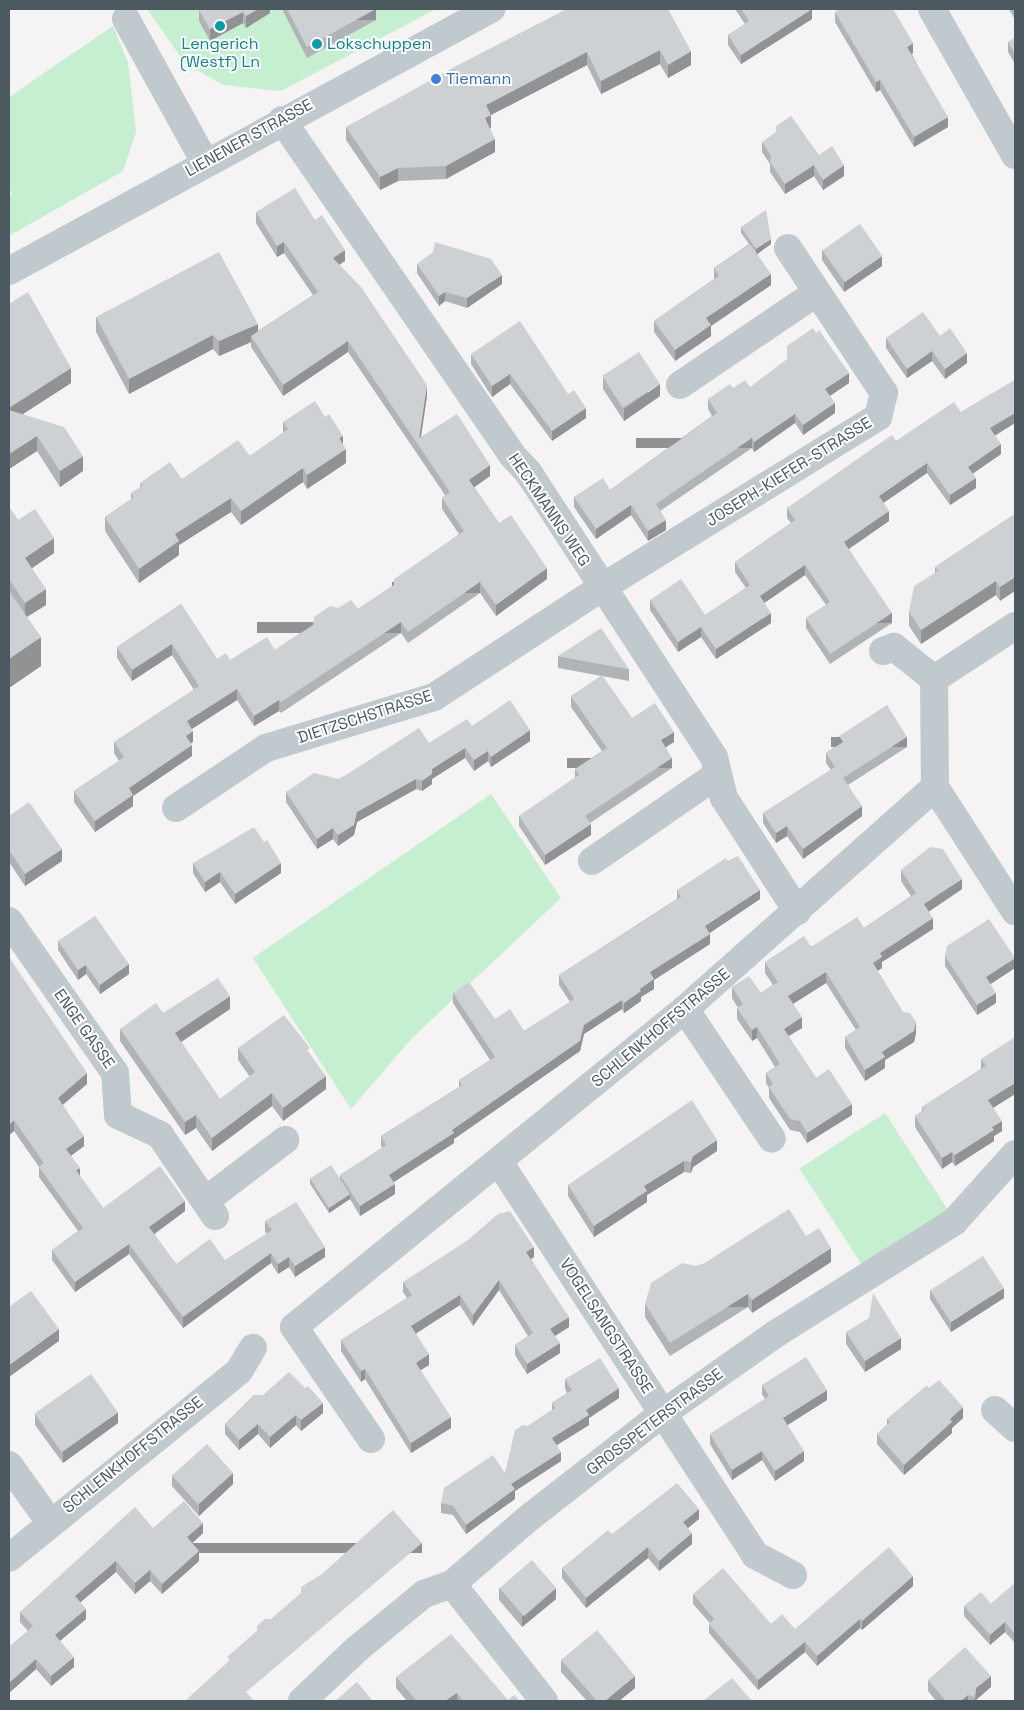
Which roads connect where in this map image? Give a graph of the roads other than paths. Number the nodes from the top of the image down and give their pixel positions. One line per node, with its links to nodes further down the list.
1 (491, 9): 4 (street, LIENENER STRASSE)
2 (932, 9): 5 (street)
3 (126, 19): 6 (street)
4 (282, 120): 6 (street, LIENENER STRASSE); 11 (street, HECKMANNS WEG)
5 (1015, 155)
6 (205, 162): 8 (street, LIENENER STRASSE)
7 (788, 248): 9 (street, JOSEPH-KIEFER-STRASSE)
8 (9, 271)
9 (816, 293): 10 (street); 11 (street, JOSEPH-KIEFER-STRASSE)
10 (680, 385)
11 (601, 588): 15 (street, HECKMANNS WEG); 17 (street, DIETZSCHSTRASSE)
12 (1015, 626): 14 (street)
13 (883, 651): 14 (street)
14 (934, 679): 16 (street)
15 (718, 774): 18 (street); 19 (street, HECKMANNS WEG)
16 (934, 787): 19 (street, SCHLENKHOFFSTRASSE); 20 (street)
17 (176, 808)
18 (592, 860)
19 (797, 911): 22 (street, SCHLENKHOFFSTRASSE)
20 (1015, 911)
21 (9, 921): 24 (street, ENGE GASSE)
22 (685, 1009): 23 (street); 26 (street, SCHLENKHOFFSTRASSE)
23 (772, 1138)
24 (285, 1140)
25 (1015, 1154): 28 (street, GROSSPETERSTRASSE)
26 (499, 1162): 28 (street, VOGELSANGSTRASSE); 29 (street, SCHLENKHOFFSTRASSE)
27 (253, 1348): 31 (street, SCHLENKHOFFSTRASSE)
28 (662, 1414): 33 (street, VOGELSANGSTRASSE); 34 (street, GROSSPETERSTRASSE)
29 (371, 1440)
30 (9, 1465): 31 (street)
31 (50, 1522): 32 (street, SCHLENKHOFFSTRASSE)
32 (9, 1558)
33 (792, 1575)
34 (452, 1584): 35 (street, GROSSPETERSTRASSE); 36 (street)
35 (302, 1701)
36 (544, 1701)

